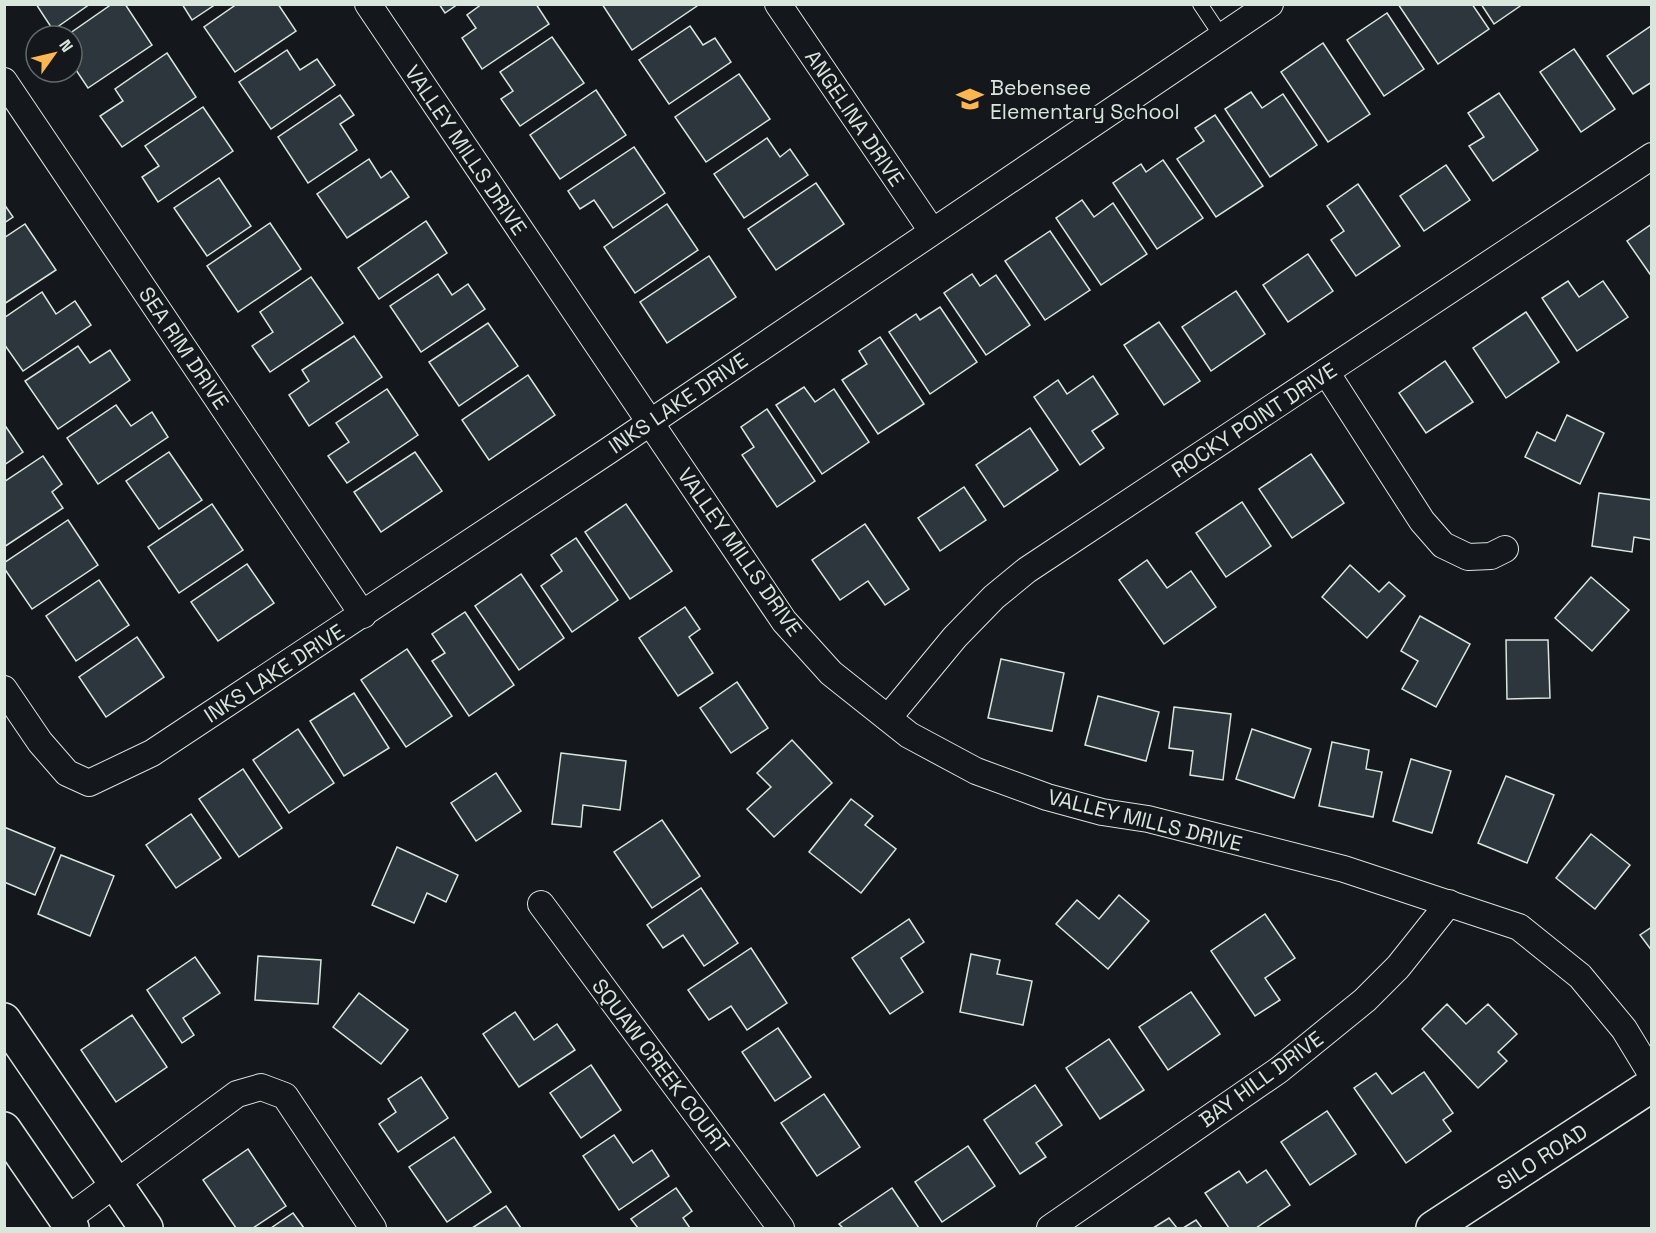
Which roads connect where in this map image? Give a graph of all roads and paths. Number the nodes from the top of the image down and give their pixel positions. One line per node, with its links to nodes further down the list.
1 (368, 4): 10 (street, VALLEY MILLS DRIVE)
2 (778, 4): 8 (street, ANGELINA DRIVE)
3 (1200, 4): 5 (lane)
4 (1270, 4): 5 (street, INKS LAKE DRIVE)
5 (1222, 37): 8 (street, INKS LAKE DRIVE)
6 (4, 81): 12 (street, SEA RIM DRIVE)
7 (1652, 156): 9 (street, ROCKY POINT DRIVE)
8 (932, 231): 10 (street, INKS LAKE DRIVE)
9 (1326, 372): 11 (street); 14 (street, ROCKY POINT DRIVE)
10 (651, 422): 12 (street, INKS LAKE DRIVE); 14 (street, VALLEY MILLS DRIVE)
11 (1505, 549)
12 (363, 615): 13 (street, INKS LAKE DRIVE)
13 (4, 689)
14 (888, 718): 15 (street, VALLEY MILLS DRIVE)
15 (1449, 903): 18 (street, VALLEY MILLS DRIVE); 26 (street, BAY HILL DRIVE)
16 (541, 904): 25 (street, SQUAW CREEK COURT)
17 (4, 1020): 21 (main road)
18 (1652, 1075)
19 (1652, 1084): 27 (main road, SILO ROAD)
20 (4, 1129): 22 (main road)
21 (115, 1183): 22 (street); 23 (main road); 24 (street)
22 (69, 1224)
23 (146, 1228)
24 (373, 1228)
25 (781, 1228)
26 (1050, 1228)
27 (1433, 1228)

